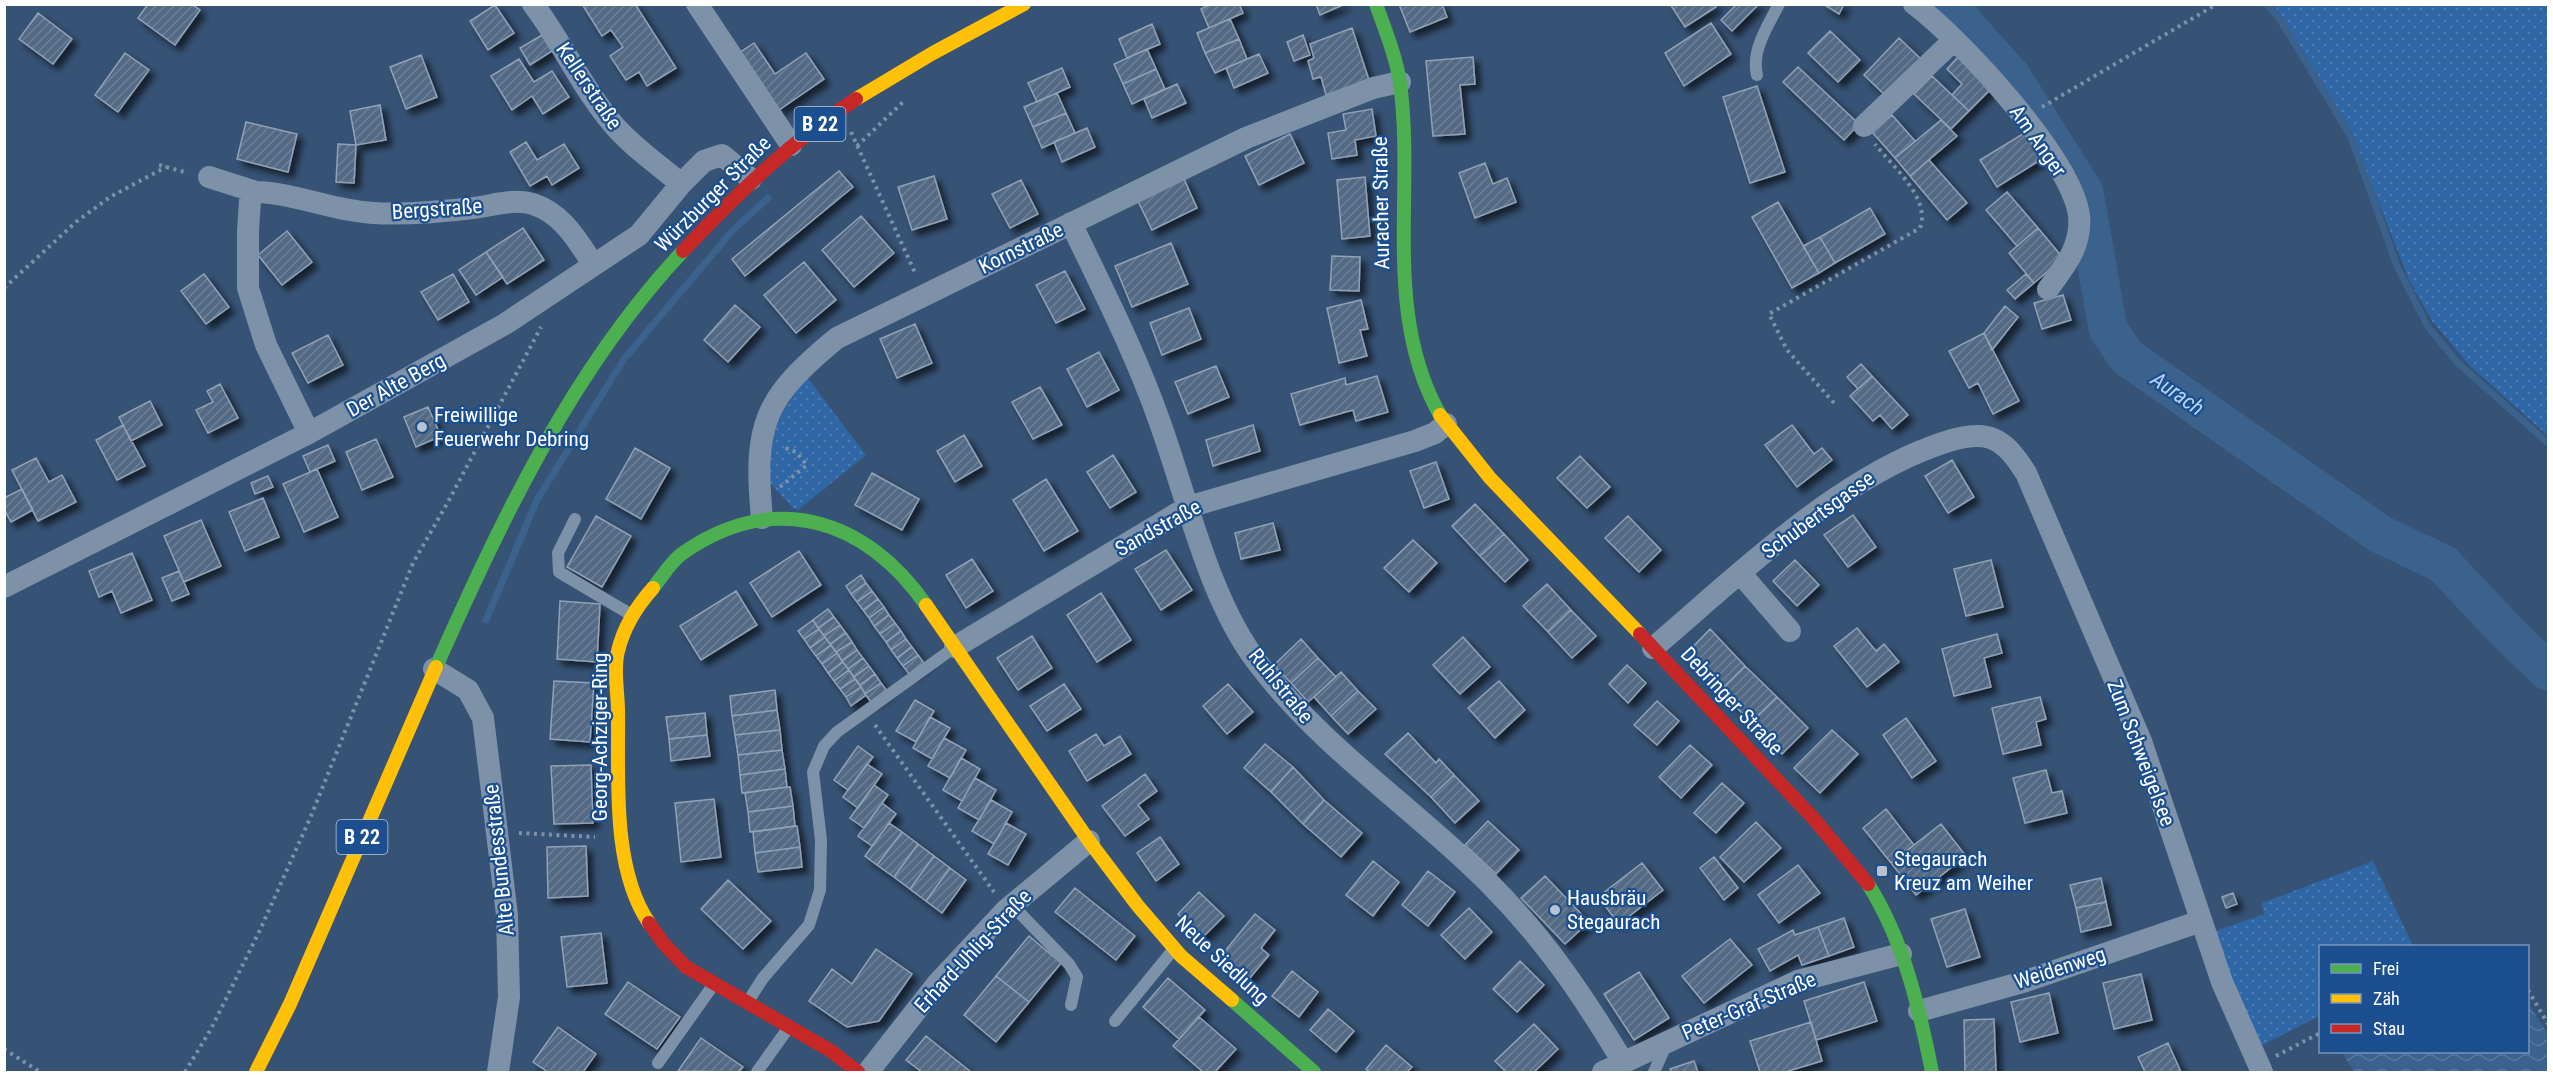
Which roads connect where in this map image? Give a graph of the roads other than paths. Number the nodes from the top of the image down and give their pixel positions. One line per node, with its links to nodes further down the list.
1 (533, 4): 14 (street, Kellerstraße)
2 (697, 4): 11 (street)
3 (1024, 4): 11 (street, Würzburger Straße / B 22)
4 (1376, 4): 9 (street, Auracher Straße)
5 (1779, 4): 8 (lane)
6 (1914, 4): 7 (street, Am Anger)
7 (1954, 40): 10 (street); 18 (street, Am Anger)
8 (1758, 75)
9 (1400, 82): 16 (street, Kornstraße); 19 (street, Auracher Straße)
10 (1864, 126)
11 (791, 145): 13 (street, Würzburger Straße / B 22)
12 (209, 177): 15 (street, Bergstraße)
13 (751, 179): 14 (street, Der Alte Berg); 32 (street, Würzburger Straße / B 22)
14 (681, 184): 17 (street, Der Alte Berg)
15 (256, 192): 17 (street, Bergstraße); 21 (street)
16 (1071, 223): 23 (street, Ruhlstraße); 24 (street, Kornstraße)
17 (593, 264): 21 (street, Der Alte Berg)
18 (2048, 289)
19 (1432, 400): 20 (street, Debringer Straße)
20 (1446, 424): 23 (street, Sandstraße); 31 (street, Debringer Straße)
21 (309, 433): 27 (street, Der Alte Berg)
22 (2001, 442): 26 (street, Schubertsgasse); 35 (street, Zum Schweigelsee)
23 (1188, 507): 30 (street, Sandstraße); 45 (street, Ruhlstraße)
24 (762, 518): 28 (street, Georg-Achziger-Ring); 30 (street, Georg-Achziger-Ring)
25 (574, 519): 28 (lane)
26 (1741, 574): 29 (street, Schubertsgasse); 31 (street, Schubertsgasse)
27 (4, 587)
28 (631, 614): 38 (street, Georg-Achziger-Ring)
29 (1790, 631)
30 (955, 647): 33 (street, Georg-Achziger-Ring); 39 (lane)
31 (1653, 648): 37 (street, Debringer Straße)
32 (434, 669): 48 (street, B 22); 49 (street, Alte Bundesstraße)
33 (1089, 841): 34 (street, Erhard-Uhlig-Straße); 36 (street, Neue Siedlung)
34 (1009, 908): 40 (lane); 52 (street, Erhard-Uhlig-Straße)
35 (2201, 921): 41 (street, Weidenweg); 47 (street, Zum Schweigelsee)
36 (1174, 948): 42 (lane); 53 (street, Neue Siedlung)
37 (1901, 954): 41 (street, Debringer Straße); 44 (street, Peter-Graf-Straße)
38 (714, 984): 39 (street, Georg-Achziger-Ring); 46 (lane)
39 (747, 1004): 43 (street, Georg-Achziger-Ring)
40 (1071, 1005)
41 (1919, 1011): 56 (street, Debringer Straße)
42 (1115, 1021)
43 (789, 1027): 50 (lane); 51 (street, Georg-Achziger-Ring)
44 (1668, 1041): 45 (street, Peter-Graf-Straße); 55 (lane)
45 (1623, 1062): 54 (street, Peter-Graf-Straße)
46 (658, 1063)
47 (2260, 1069)
48 (256, 1072)
49 (498, 1072)
50 (757, 1072)
51 (858, 1072)
52 (868, 1072)
53 (1314, 1072)
54 (1603, 1072)
55 (1654, 1072)
56 (1932, 1072)

